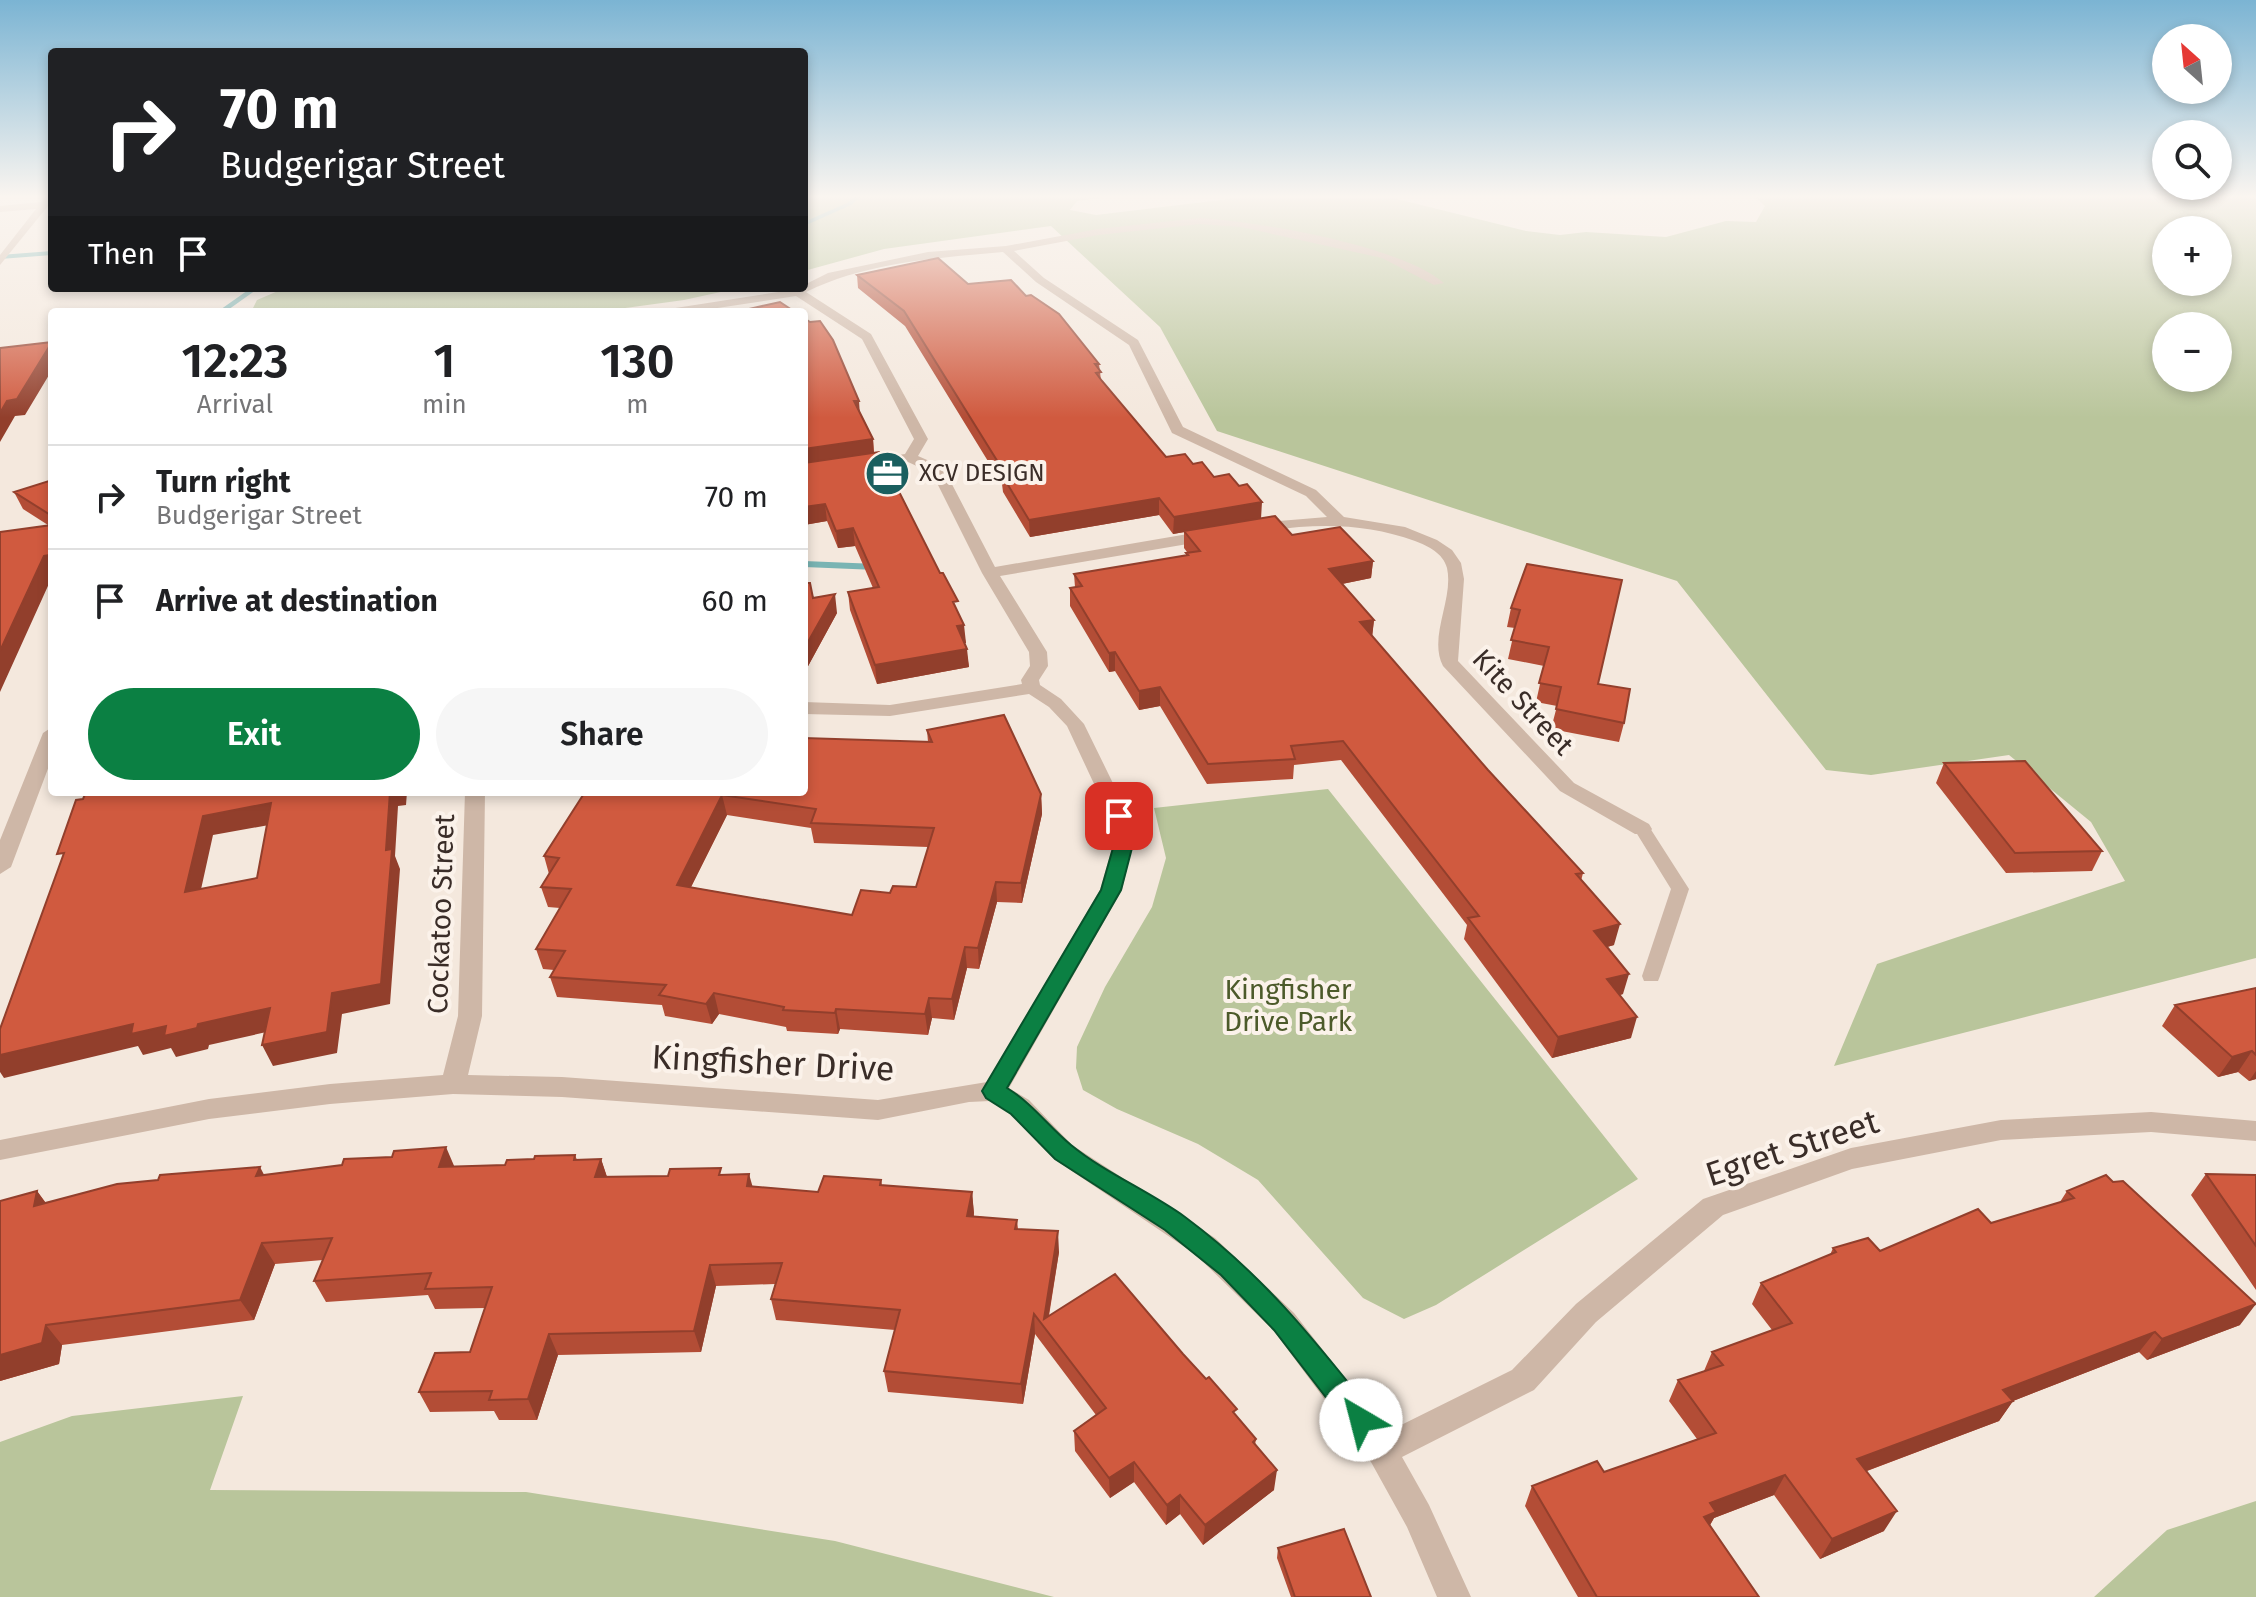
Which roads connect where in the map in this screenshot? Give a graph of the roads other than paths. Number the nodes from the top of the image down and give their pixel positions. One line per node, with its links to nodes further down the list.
1 (858, 270): 5 (street)
2 (1029, 270): 10 (street)
3 (1412, 270): 4 (street)
4 (1438, 283)
5 (808, 287)
6 (798, 292): 7 (street); 8 (street)
7 (695, 308)
8 (910, 458): 9 (street); 11 (street)
9 (808, 472)
10 (1339, 520): 11 (street, Kite Street); 16 (street, Kite Street)
11 (990, 573): 12 (street)
12 (1032, 688): 13 (street); 20 (street)
13 (808, 709)
14 (48, 743): 17 (street)
15 (475, 796): 19 (street, Cockatoo Street)
16 (1642, 829): 18 (lane)
17 (0, 867)
18 (1651, 976)
19 (453, 1084): 20 (street, Kingfisher Drive); 22 (street, Kingfisher Drive)
20 (994, 1091): 23 (street)
21 (2256, 1131): 23 (street, Egret Street)
22 (0, 1150)
23 (1382, 1451): 24 (street)
24 (1454, 1597)

